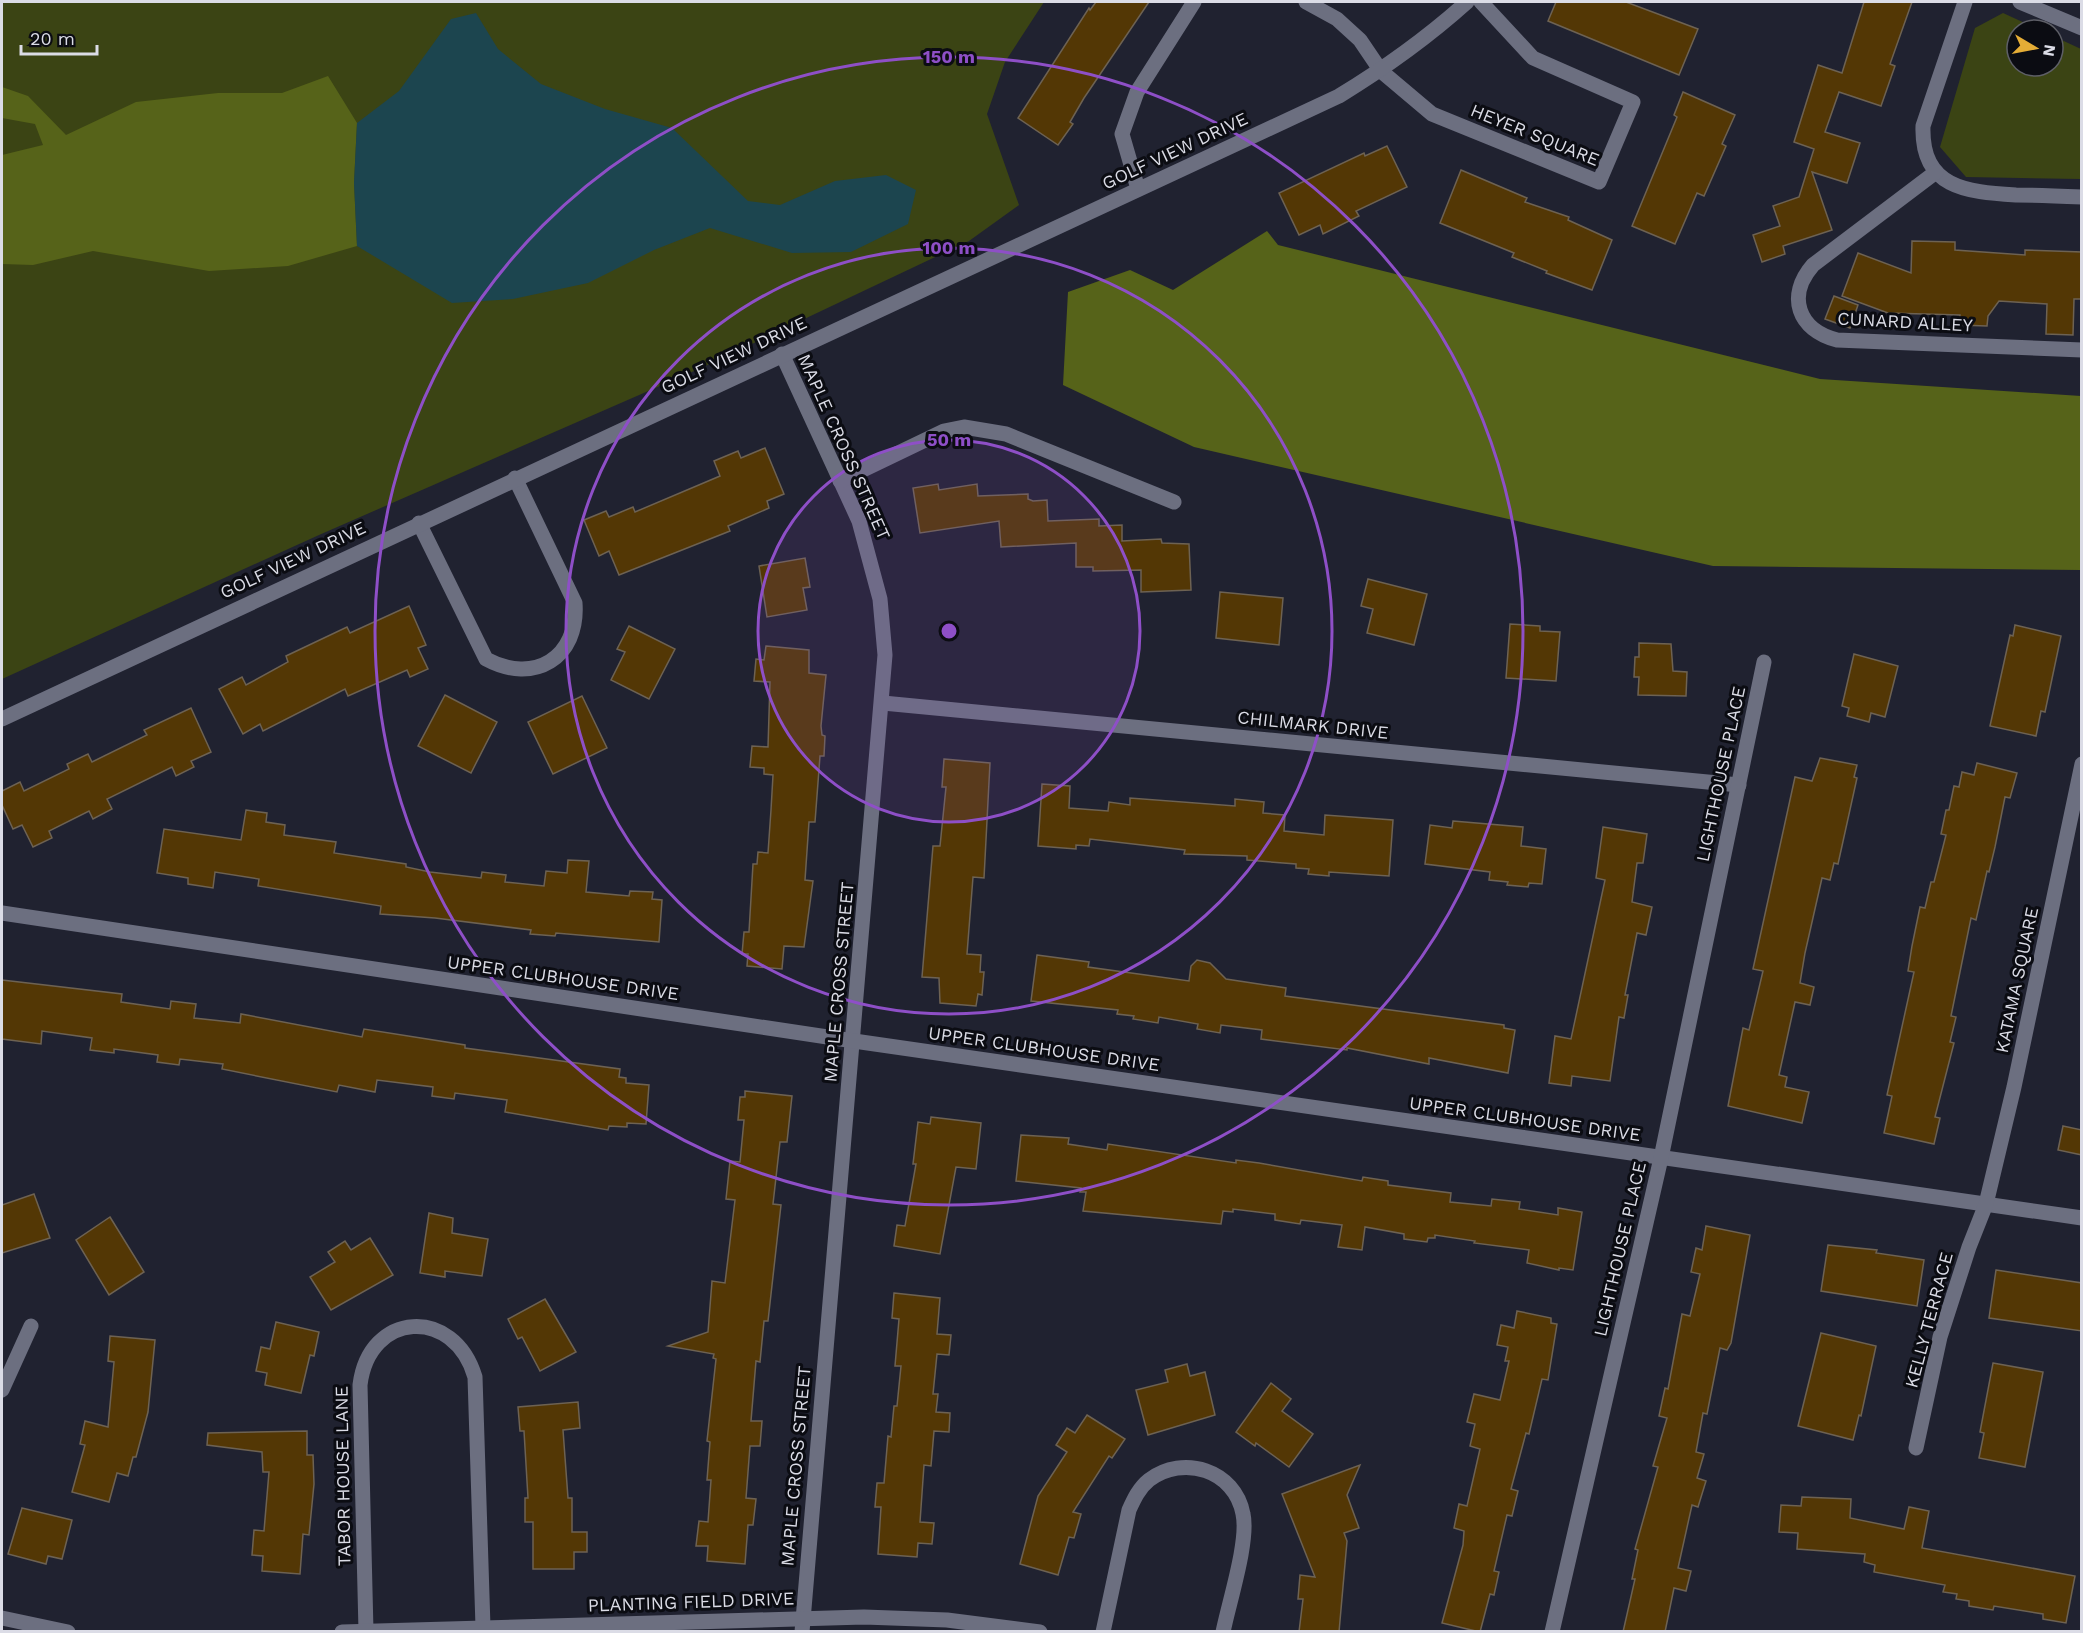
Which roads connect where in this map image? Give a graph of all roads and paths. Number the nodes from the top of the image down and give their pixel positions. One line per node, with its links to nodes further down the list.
1 (1194, 2): 10 (street)
2 (1306, 2): 8 (street)
3 (1467, 2): 8 (street, GOLF VIEW DRIVE)
4 (1482, 2): 8 (street, HEYER SQUARE)
5 (1965, 2): 9 (street)
6 (2020, 2): 7 (street)
7 (2082, 28)
8 (1381, 71): 10 (street, GOLF VIEW DRIVE)
9 (1936, 172): 11 (street); 12 (street, CUNARD ALLEY)
10 (1138, 189): 13 (street, GOLF VIEW DRIVE)
11 (2082, 197)
12 (2082, 350)
13 (782, 354): 14 (street, GOLF VIEW DRIVE); 15 (street, MAPLE CROSS STREET)
14 (515, 478): 17 (street, GOLF VIEW DRIVE); 17 (street)
15 (840, 482): 16 (street); 19 (street, MAPLE CROSS STREET)
16 (1174, 502)
17 (419, 523): 20 (street, GOLF VIEW DRIVE)
18 (1764, 662): 22 (street, LIGHTHOUSE PLACE)
19 (883, 703): 22 (street, CHILMARK DRIVE); 24 (street, MAPLE CROSS STREET)
20 (2, 719)
21 (2082, 764): 26 (street, KATAMA SQUARE)
22 (1739, 785): 25 (street, LIGHTHOUSE PLACE)
23 (2, 913): 24 (street, UPPER CLUBHOUSE DRIVE)
24 (854, 1041): 25 (street, UPPER CLUBHOUSE DRIVE); 32 (street, MAPLE CROSS STREET)
25 (1661, 1158): 26 (street, UPPER CLUBHOUSE DRIVE); 40 (street, LIGHTHOUSE PLACE)
26 (1986, 1204): 27 (street, UPPER CLUBHOUSE DRIVE); 30 (street, KELLY TERRACE)
27 (2082, 1218)
28 (31, 1326): 29 (street)
29 (2, 1390)
30 (1916, 1448)
31 (2, 1618): 35 (street)
32 (802, 1625): 33 (street, PLANTING FIELD DRIVE); 37 (street, PLANTING FIELD DRIVE)
33 (483, 1628): 34 (street, PLANTING FIELD DRIVE); 34 (street, TABOR HOUSE LANE)
34 (366, 1631): 36 (street, PLANTING FIELD DRIVE)
35 (68, 1632)
36 (342, 1632)
37 (1040, 1632)
38 (1103, 1632): 39 (street)
39 (1223, 1632)
40 (1552, 1632)

